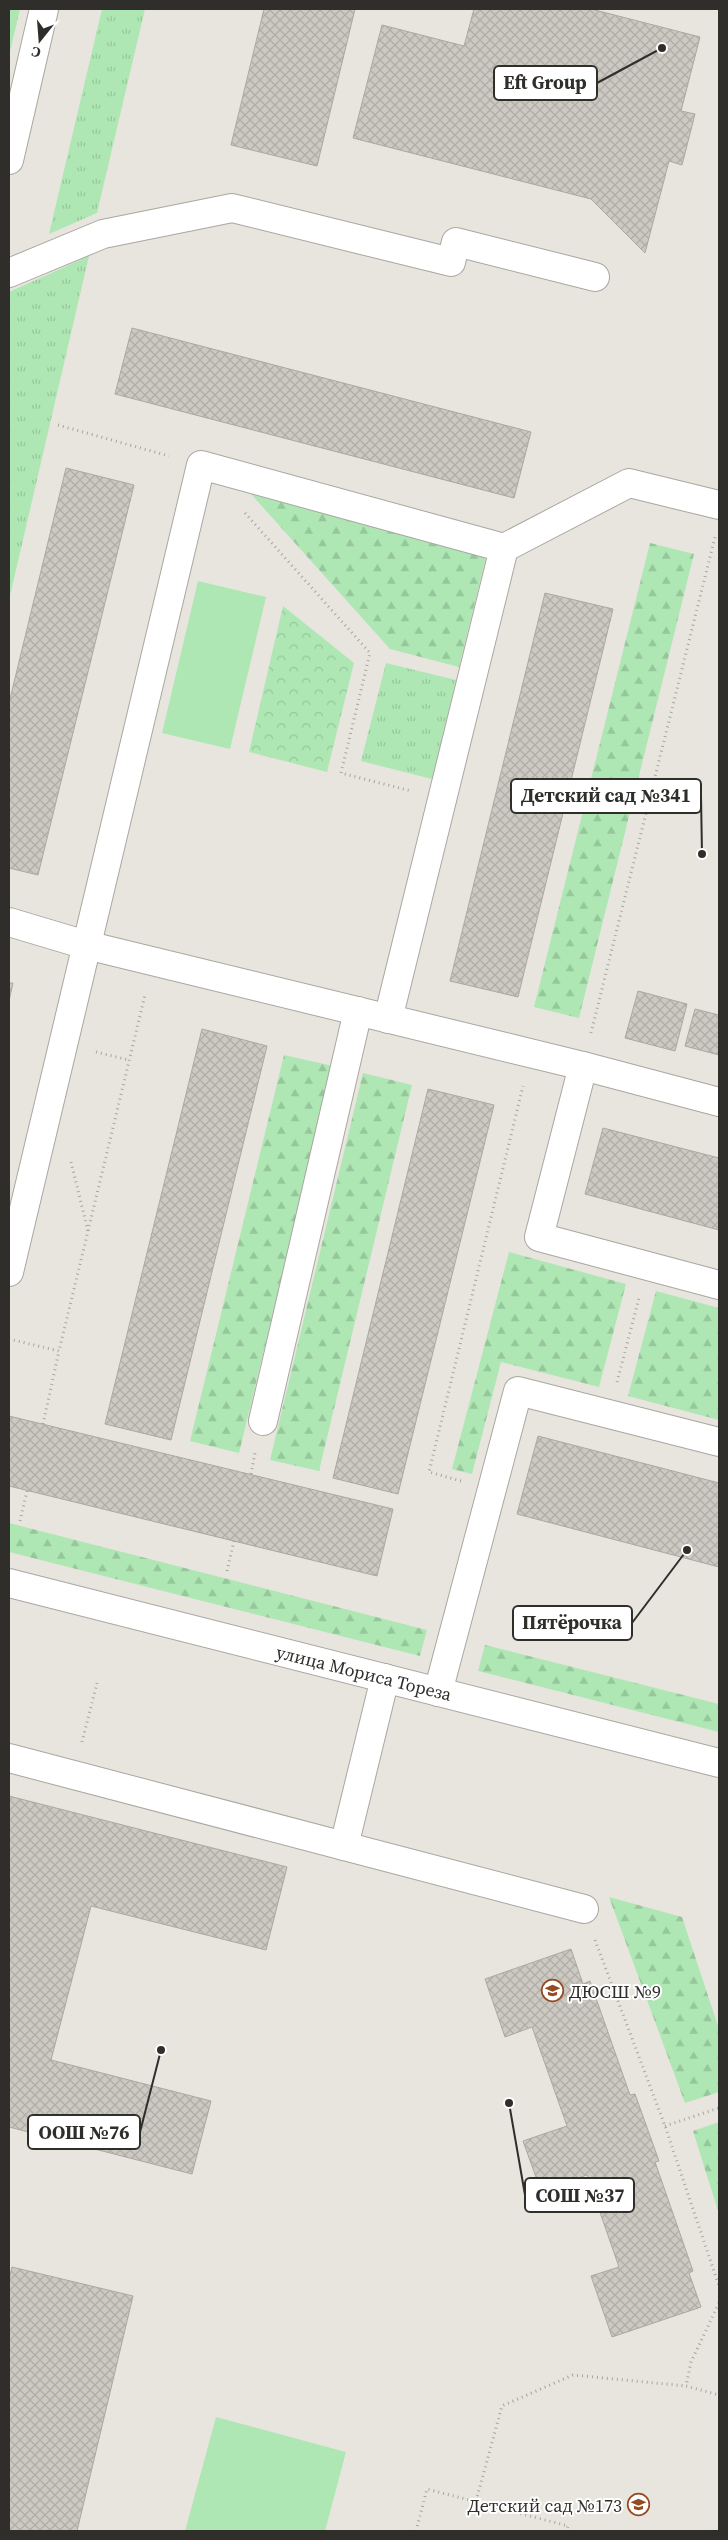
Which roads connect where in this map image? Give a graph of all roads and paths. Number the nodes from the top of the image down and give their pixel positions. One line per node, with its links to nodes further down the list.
1 (44, 9): 2 (main road)
2 (9, 160)
3 (9, 273): 4 (main road)
4 (595, 276)
5 (58, 425): 6 (path)
6 (201, 465): 9 (main road); 12 (main road)
7 (240, 508): 10 (path)
8 (718, 517): 9 (main road); 17 (path)
9 (504, 548): 10 (main road)
10 (443, 799): 15 (main road)
11 (9, 922): 12 (main road)
12 (86, 945): 13 (main road); 19 (main road)
13 (154, 961): 14 (main road); 20 (path)
14 (358, 1011): 15 (main road); 27 (main road)
15 (388, 1019): 16 (main road)
16 (531, 1053): 17 (main road); 30 (path)
17 (583, 1066): 18 (main road); 22 (main road)
18 (719, 1102)
19 (42, 1133): 20 (path); 21 (main road)
20 (88, 1232): 25 (path)
21 (9, 1272)
22 (719, 1285)
23 (630, 1333): 26 (path)
24 (9, 1338): 25 (path)
25 (60, 1352): 28 (path)
26 (608, 1414): 29 (main road); 30 (main road)
27 (263, 1421)
28 (42, 1424)
29 (719, 1442)
30 (491, 1489): 38 (main road)
31 (27, 1491): 32 (path)
32 (20, 1521)
33 (234, 1541): 34 (path)
34 (227, 1571)
35 (9, 1583): 36 (main road, улица Мориса Тореза)
36 (385, 1678): 38 (main road, улица Мориса Тореза); 42 (main road)
37 (97, 1683): 41 (path)
38 (438, 1692): 40 (main road, улица Мориса Тореза)
39 (9, 1758): 41 (main road)
40 (719, 1763)
41 (74, 1774): 42 (main road)
42 (344, 1846): 43 (main road)
43 (584, 1909): 45 (path)
44 (719, 2108): 45 (path)
45 (665, 2126): 46 (path)
46 (719, 2286)
47 (719, 2303): 48 (path)
48 (686, 2386): 49 (path); 50 (path)
49 (719, 2395)
50 (476, 2501): 51 (path); 52 (path)
51 (416, 2531)
52 (566, 2531)

